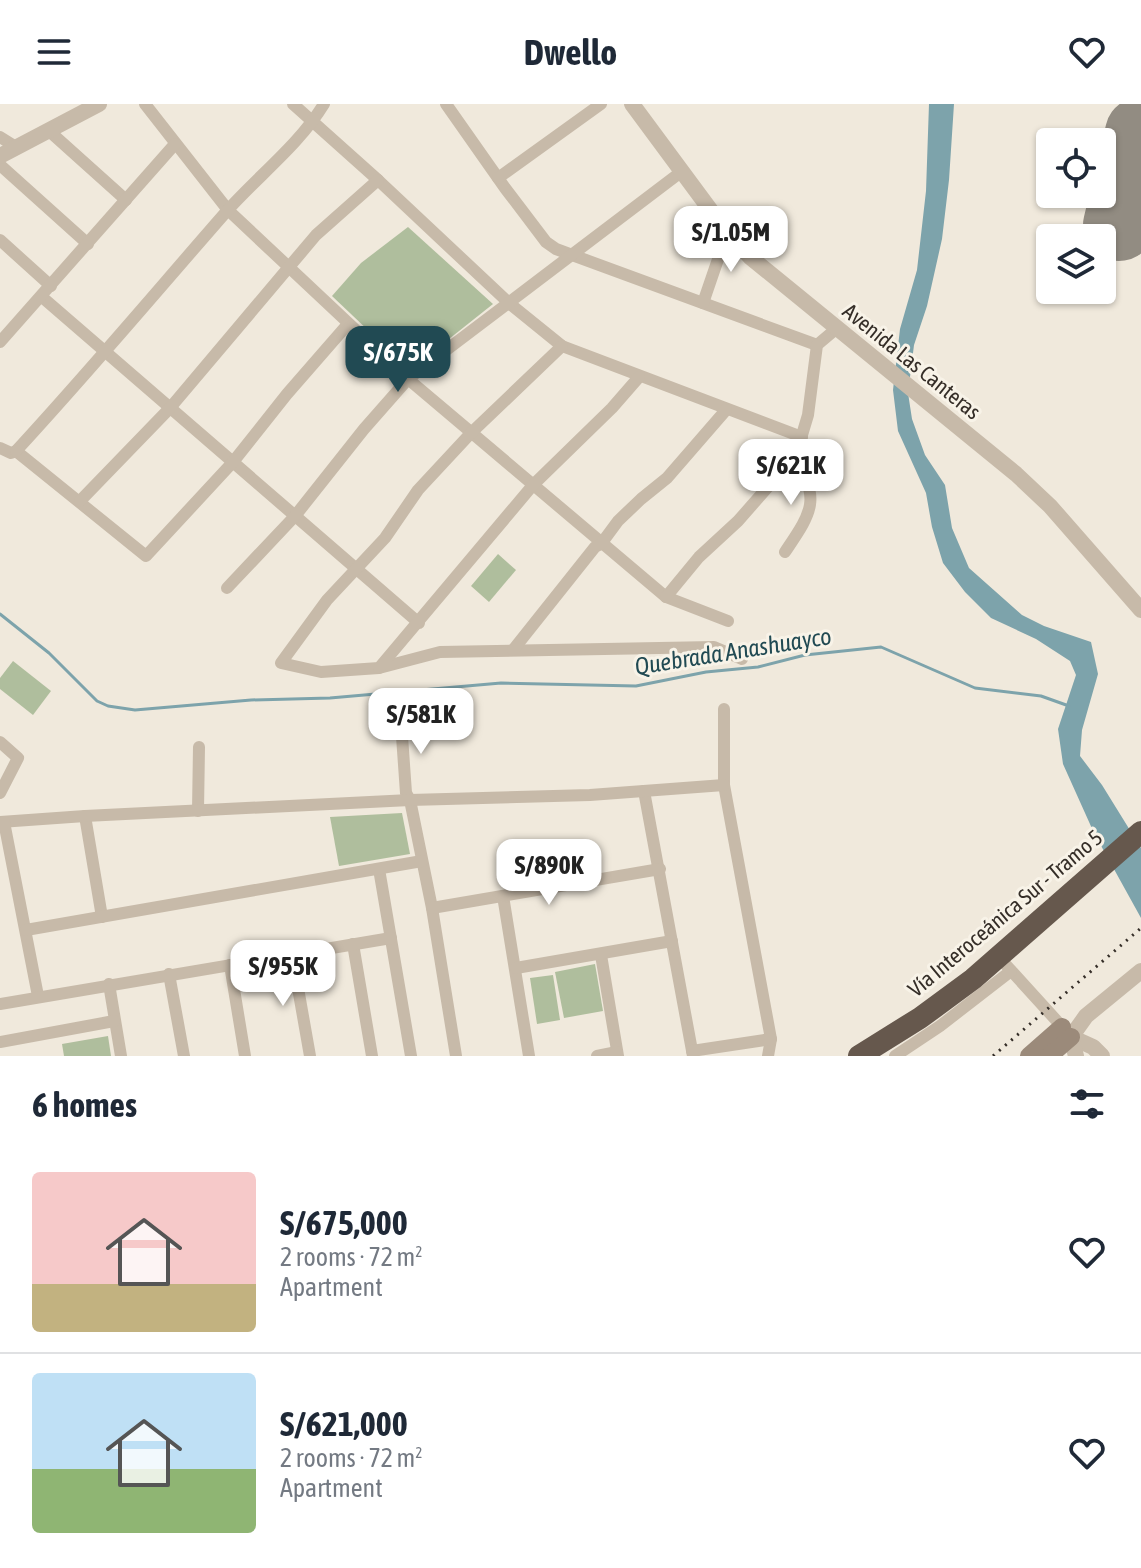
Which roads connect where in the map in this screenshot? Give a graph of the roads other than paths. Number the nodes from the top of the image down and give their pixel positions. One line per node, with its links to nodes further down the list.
1 (99, 104): 9 (street)
2 (145, 104): 11 (street)
3 (293, 104): 8 (street)
4 (324, 104): 8 (street)
5 (446, 104): 16 (street)
6 (601, 104): 16 (street)
7 (632, 104): 15 (street, Avenida Las Canteras)
8 (314, 122): 17 (street); 19 (street)
9 (48, 130): 12 (street); 18 (street)
10 (0, 137): 12 (street)
11 (175, 144): 18 (street); 19 (street)
12 (16, 147): 13 (street)
13 (0, 156)
14 (0, 165): 22 (street)
15 (681, 172): 20 (street, Avenida Las Canteras); 23 (street)
16 (498, 178): 23 (street)
17 (378, 180): 24 (street); 28 (street)
18 (126, 200): 22 (street)
19 (228, 210): 24 (street); 36 (street)
20 (727, 233): 27 (street); 32 (street, Avenida Las Canteras)
21 (0, 240): 25 (street)
22 (88, 244): 25 (street)
23 (569, 254): 27 (street); 28 (street)
24 (288, 266): 30 (street); 39 (street)
25 (51, 286): 26 (street)
26 (42, 297): 31 (street); 36 (street)
27 (703, 303): 34 (street)
28 (510, 304): 35 (street); 38 (street)
29 (0, 319): 31 (street)
30 (348, 324): 38 (street); 46 (street)
31 (12, 329): 33 (street)
32 (836, 329): 34 (street); 55 (street, Avenida Las Canteras)
33 (0, 342)
34 (817, 345): 42 (street)
35 (562, 346): 37 (street); 41 (street)
36 (107, 352): 39 (street); 44 (street)
37 (639, 377): 40 (street); 47 (street)
38 (408, 379): 41 (street); 49 (street)
39 (170, 408): 46 (street); 48 (street)
40 (726, 410): 42 (street); 50 (street)
41 (471, 433): 47 (street); 52 (street)
42 (802, 437): 45 (street)
43 (0, 448): 44 (street)
44 (16, 451): 48 (street)
45 (793, 459): 51 (street); 54 (street)
46 (233, 462): 48 (street); 49 (street)
47 (533, 485): 50 (street); 57 (street)
48 (80, 501)
49 (295, 516): 52 (street); 53 (street)
50 (601, 544): 54 (street); 58 (street)
51 (785, 552)
52 (358, 569): 57 (street); 60 (street)
53 (227, 588)
54 (666, 597): 56 (street)
55 (1141, 610)
56 (728, 621)
57 (419, 623): 60 (street)
58 (513, 650): 59 (street); 60 (street)
59 (742, 659)
60 (379, 668)
61 (724, 709): 65 (street)
62 (401, 722): 68 (street)
63 (0, 742): 67 (street)
64 (199, 747): 69 (street)
65 (724, 785): 66 (street); 95 (street)
66 (644, 791): 68 (street); 75 (street)
67 (0, 793)
68 (410, 800): 69 (street); 73 (street)
69 (198, 811): 70 (street)
70 (85, 816): 71 (street); 78 (street)
71 (2, 822): 79 (street)
72 (1141, 832): 85 (highway, Vía Interoceánica Sur - Tramo 5)
73 (422, 861): 74 (street); 77 (street)
74 (379, 869): 78 (street); 80 (street)
75 (660, 869): 76 (street); 81 (street)
76 (503, 896): 77 (street); 87 (street)
77 (432, 908): 106 (street)
78 (102, 917): 79 (street)
79 (26, 930): 91 (street)
80 (391, 938): 82 (street); 105 (street)
81 (672, 941): 84 (street); 99 (street)
82 (353, 944): 83 (street); 104 (street)
83 (292, 954): 86 (street); 103 (street)
84 (601, 955): 87 (street); 98 (street)
85 (1005, 963): 94 (street); 110 (highway, Vía Interoceánica Sur - Tramo 5); 111 (street)
86 (230, 965): 89 (street); 102 (street)
87 (516, 968): 107 (street)
88 (1141, 971): 94 (street)
89 (169, 974): 90 (street); 101 (street)
90 (109, 984): 91 (street); 93 (street)
91 (38, 996): 92 (street)
92 (0, 1004)
93 (114, 1021): 96 (street); 100 (street)
94 (1067, 1032): 97 (street); 112 (main road); 113 (main road); 114 (street)
95 (771, 1039): 99 (street); 109 (street)
96 (0, 1042)
97 (1093, 1053)
98 (618, 1054): 108 (street)
99 (692, 1054)
100 (121, 1056)
101 (184, 1056)
102 (245, 1056)
103 (310, 1056)
104 (372, 1056)
105 (411, 1056)
106 (456, 1056)
107 (529, 1056)
108 (597, 1056)
109 (768, 1056)
110 (859, 1056)
111 (895, 1056)
112 (1029, 1056)
113 (1049, 1056)
114 (1076, 1056)

